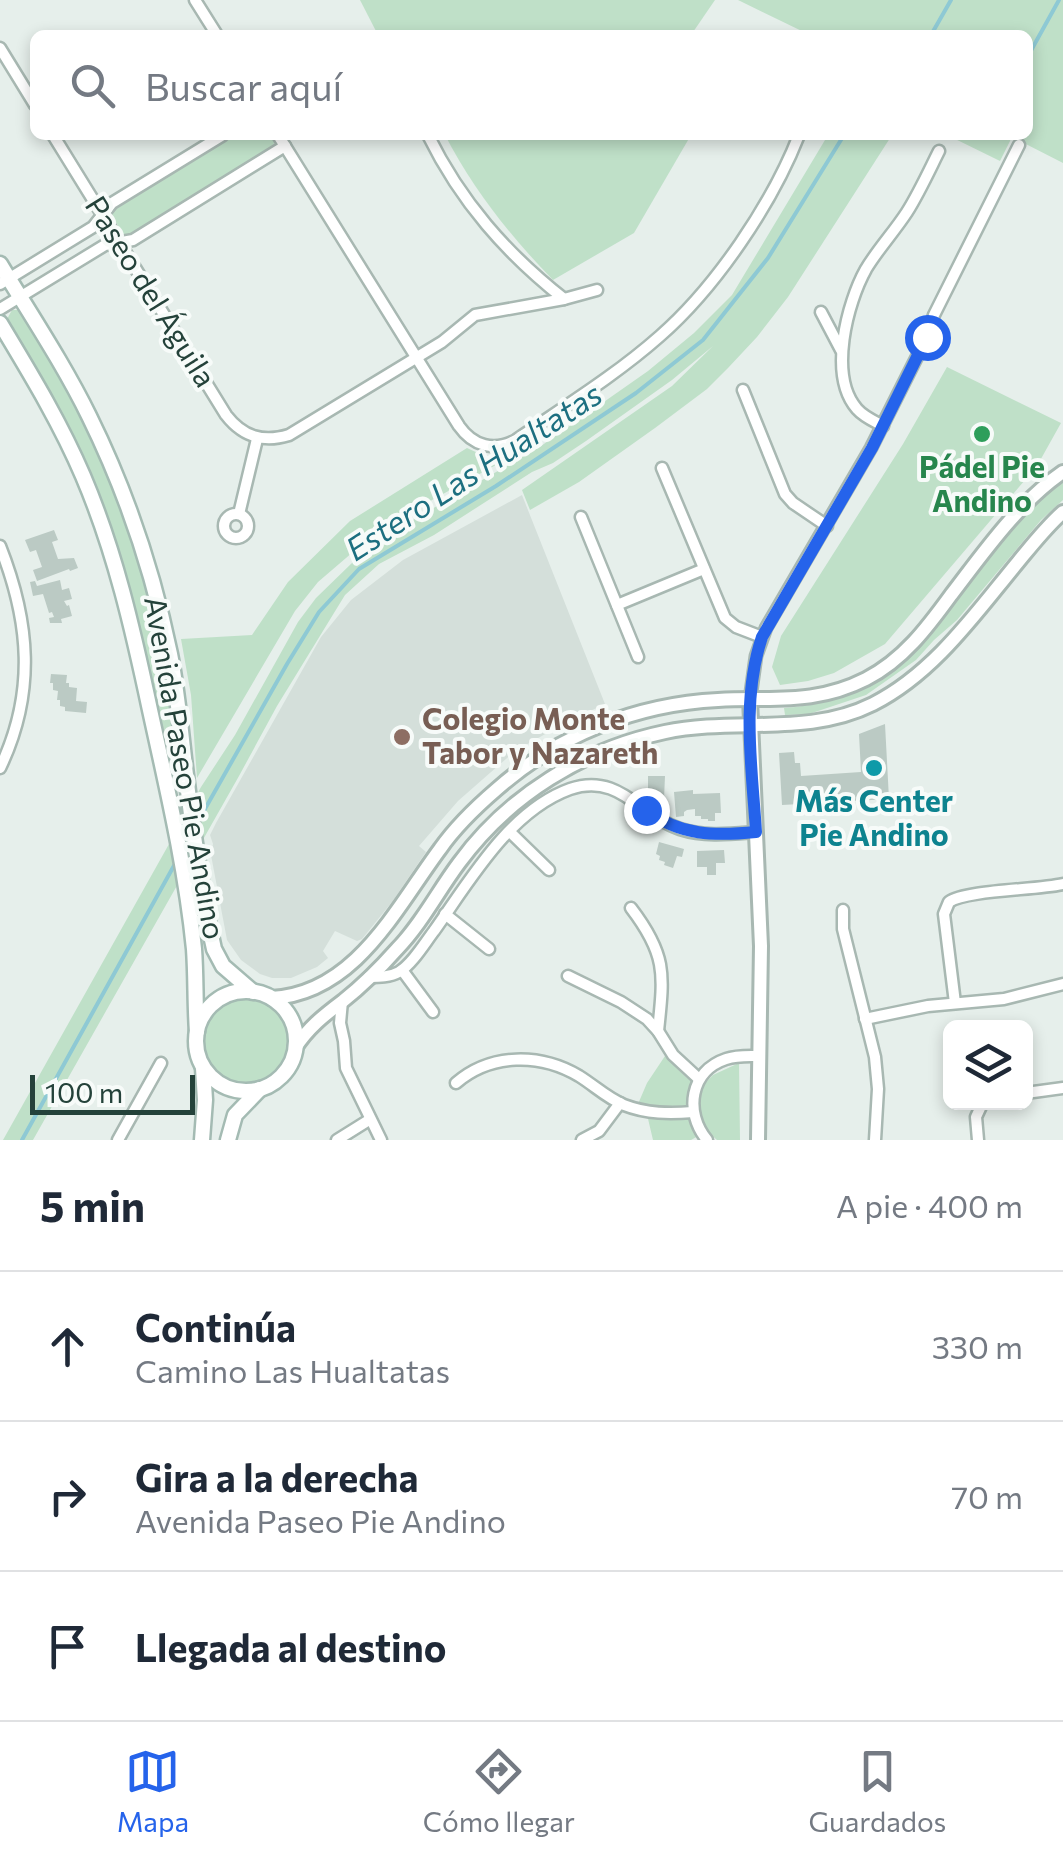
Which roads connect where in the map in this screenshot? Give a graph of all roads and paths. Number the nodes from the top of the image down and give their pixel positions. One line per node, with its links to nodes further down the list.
1 (195, 0): 2 (street)
2 (214, 30)
3 (0, 48): 4 (street)
4 (30, 97)
5 (57, 140): 13 (street, Paseo del Águila)
6 (215, 140): 13 (street)
7 (282, 140): 11 (street)
8 (431, 140): 19 (street)
9 (798, 140): 24 (street)
10 (1019, 145): 26 (street)
11 (286, 146): 14 (street); 24 (street)
12 (939, 150): 21 (street)
13 (102, 215): 14 (street, Paseo del Águila); 16 (street)
14 (119, 242): 18 (street); 27 (street, Paseo del Águila)
15 (0, 264): 16 (main road, Avenida Paseo Pie Andino)
16 (4, 281): 18 (main road, Avenida Paseo Pie Andino)
17 (597, 290): 19 (street)
18 (20, 297): 20 (street); 54 (main road, Avenida Paseo Pie Andino)
19 (564, 299): 24 (street)
20 (0, 309)
21 (849, 312): 23 (street); 23 (street)
22 (0, 322): 63 (main road, Avenida Paseo Pie Andino)
23 (842, 351): 26 (street)
24 (416, 358): 27 (street)
25 (743, 390): 33 (street)
26 (883, 426): 33 (street)
27 (257, 438): 31 (street)
28 (662, 468): 35 (street)
29 (1063, 472): 39 (street)
30 (1063, 512): 40 (street)
31 (239, 514)
32 (581, 516): 36 (street)
33 (827, 526): 37 (street)
34 (0, 546): 41 (street)
35 (704, 569): 36 (street); 37 (street)
36 (617, 605): 38 (street)
37 (762, 637): 39 (street)
38 (638, 656)
39 (750, 699): 40 (street); 55 (street)
40 (750, 724): 43 (street); 52 (street)
41 (0, 768)
42 (510, 832): 43 (street); 44 (street); 48 (street)
43 (756, 832): 65 (street)
44 (548, 870)
45 (1063, 884): 57 (street)
46 (630, 908): 62 (street)
47 (843, 910): 59 (street)
48 (445, 914): 49 (street); 50 (street)
49 (489, 949)
50 (402, 970): 52 (street); 58 (street)
51 (568, 976): 62 (street)
52 (370, 977): 56 (street)
53 (1063, 984): 57 (street)
54 (253, 992): 55 (main road); 63 (main road)
55 (271, 998): 64 (main road)
56 (342, 1001): 60 (street); 61 (street)
57 (955, 1003): 59 (street)
58 (432, 1012)
59 (865, 1019): 85 (street)
60 (312, 1025): 61 (street); 64 (street)
61 (341, 1029): 76 (street)
62 (658, 1031): 68 (street)
63 (197, 1032): 67 (main road)
64 (295, 1048): 70 (main road)
65 (760, 1056): 68 (street); 84 (street)
66 (161, 1064): 77 (street)
67 (203, 1067): 70 (main road); 78 (main road)
68 (699, 1080): 75 (street)
69 (456, 1082): 73 (street)
70 (260, 1088): 79 (main road)
71 (1063, 1088): 72 (street)
72 (1033, 1093)
73 (620, 1103): 75 (street); 82 (street)
74 (979, 1110): 86 (street)
75 (693, 1112): 83 (street)
76 (369, 1120): 80 (street); 81 (street)
77 (118, 1140)
78 (202, 1140)
79 (228, 1140)
80 (336, 1140)
81 (381, 1140)
82 (582, 1140)
83 (705, 1140)
84 (758, 1140)
85 (875, 1140)
86 (978, 1140)

